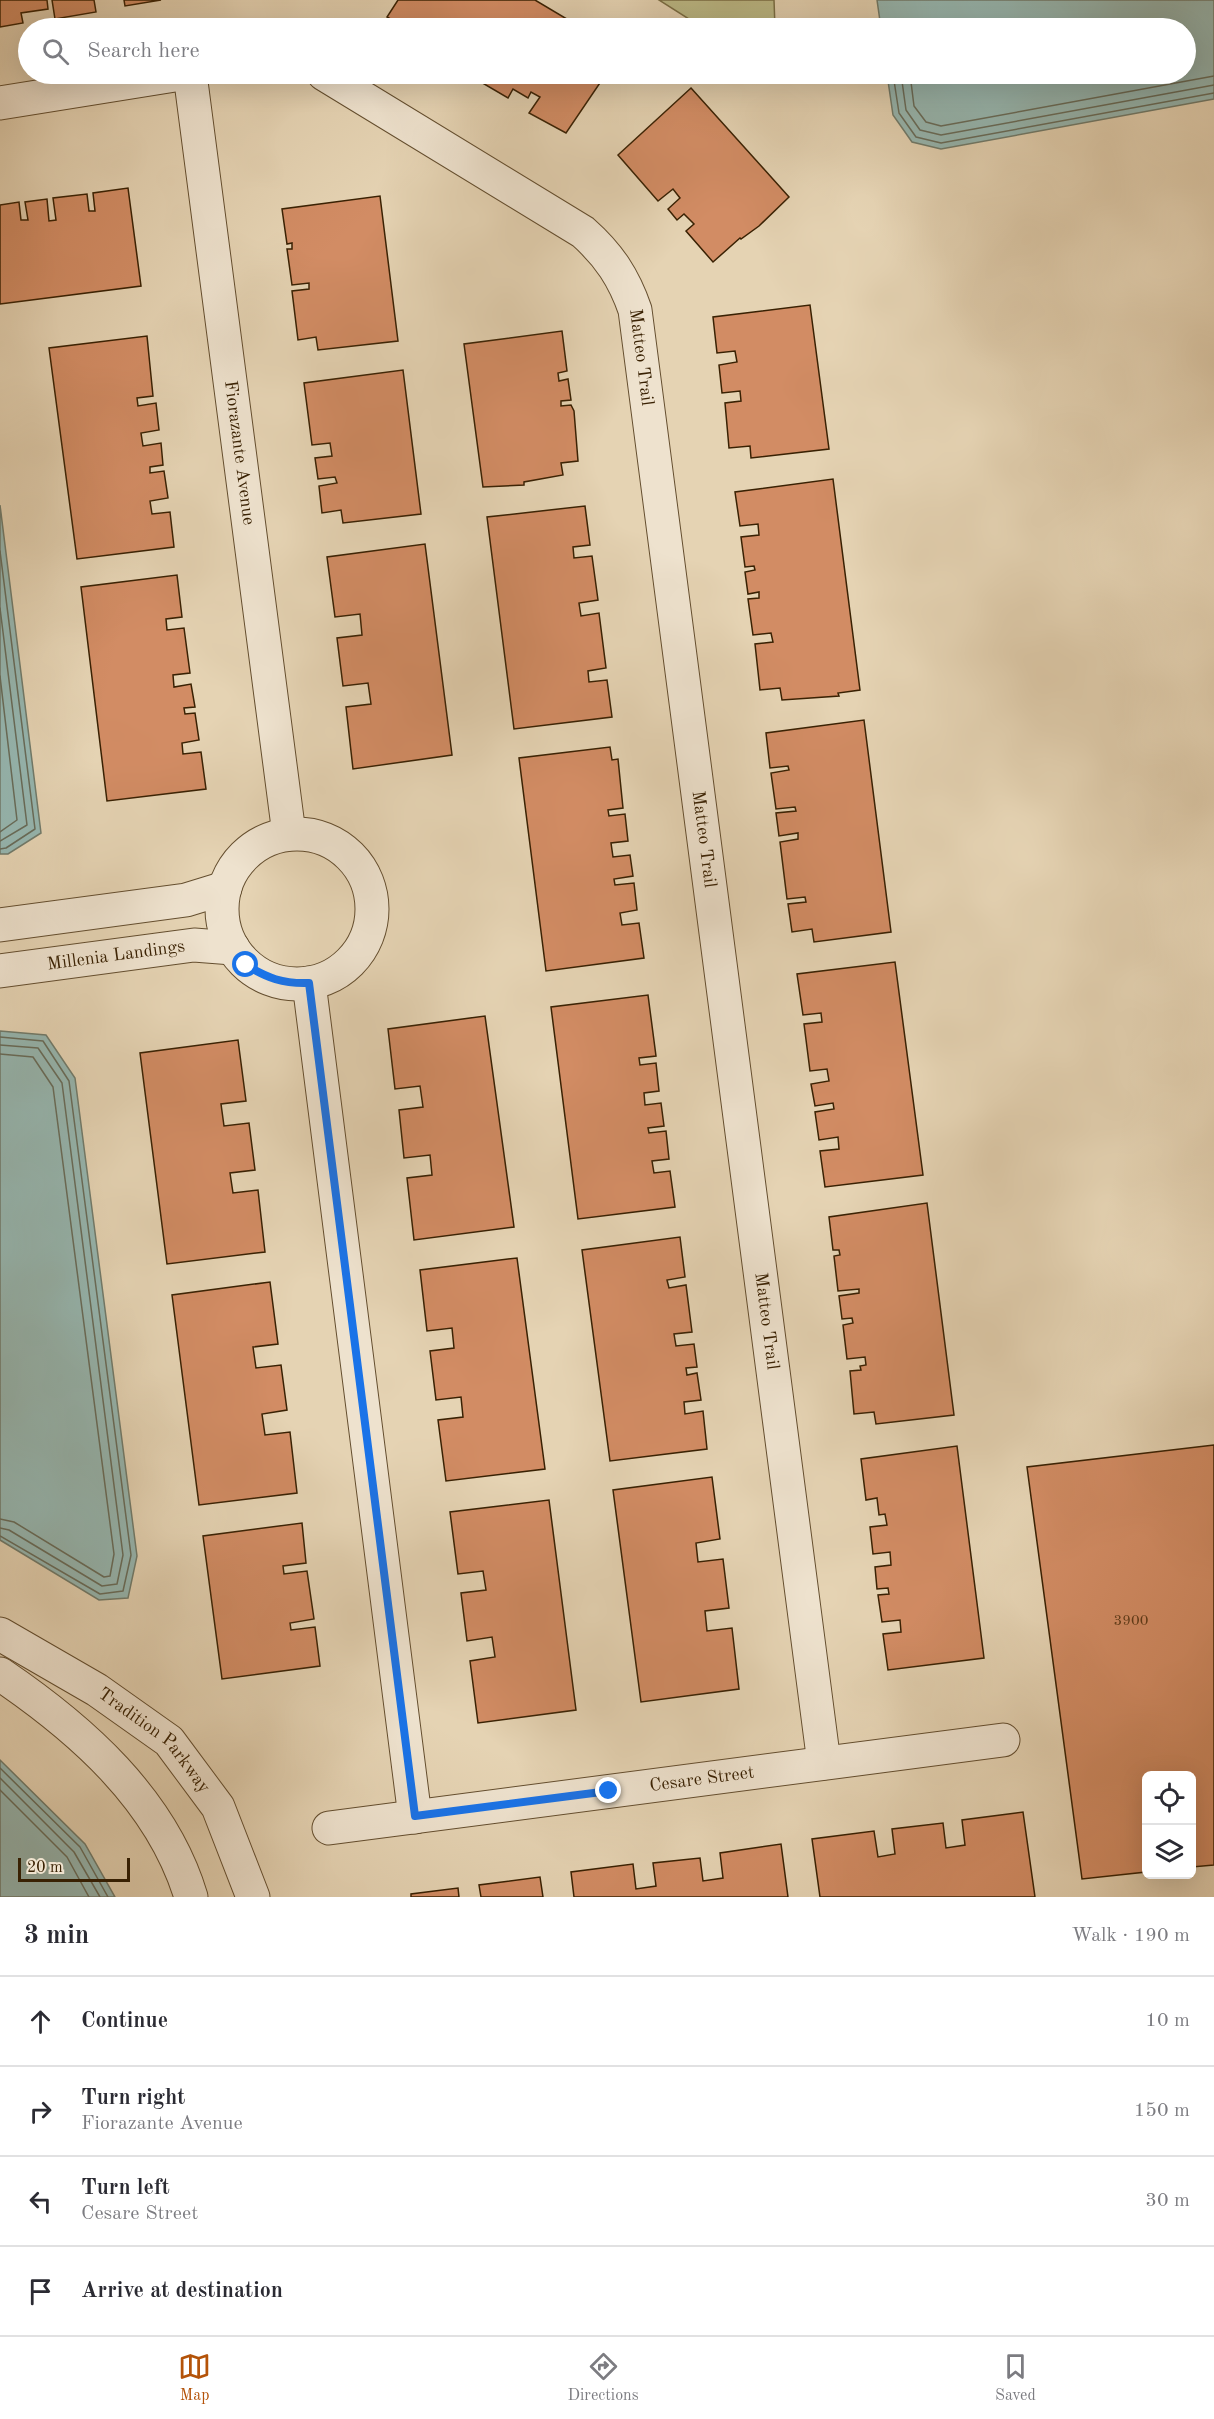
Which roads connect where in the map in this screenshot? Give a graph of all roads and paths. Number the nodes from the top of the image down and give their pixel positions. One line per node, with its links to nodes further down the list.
1 (119, 84): 4 (street)
2 (191, 84): 5 (street, Fiorazante Avenue)
3 (340, 84): 16 (street, Matteo Trail)
4 (0, 103)
5 (288, 834): 6 (street); 12 (street)
6 (225, 888): 7 (street); 9 (street)
7 (90, 913): 8 (street); 10 (street)
8 (0, 925)
9 (232, 948): 10 (street, Millenia Landings); 12 (street)
10 (96, 959): 11 (street, Millenia Landings)
11 (0, 971)
12 (309, 983): 17 (street)
13 (0, 1634): 20 (street, Tradition Parkway)
14 (0, 1674): 19 (street)
15 (1003, 1740): 16 (street, Cesare Street)
16 (824, 1763): 17 (street, Cesare Street)
17 (415, 1816): 18 (street, Cesare Street)
18 (329, 1828)
19 (190, 1897)
20 (253, 1897)

